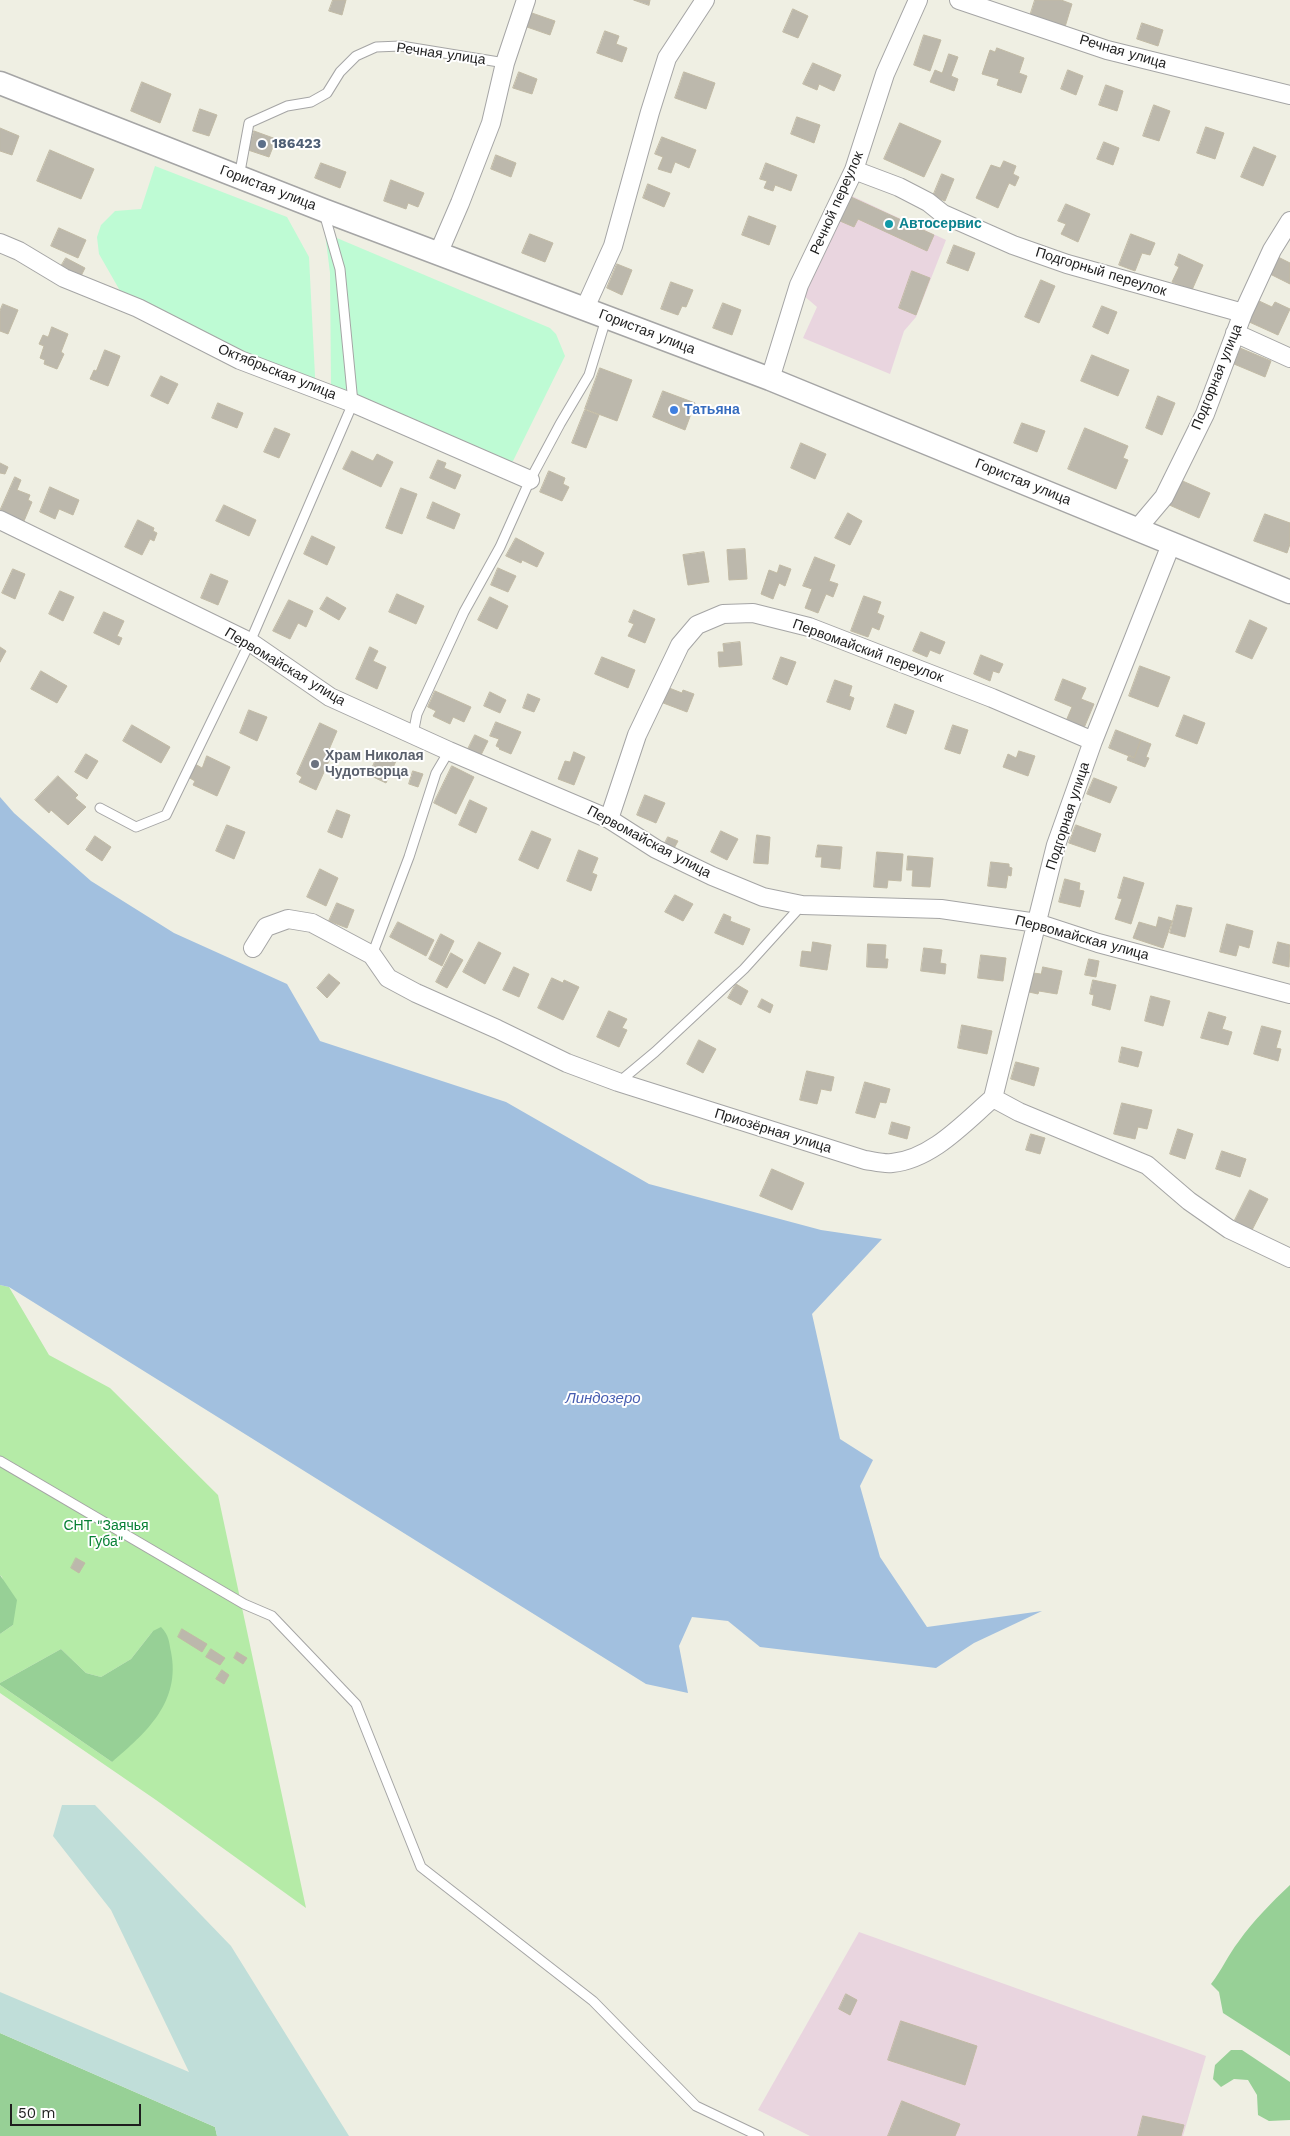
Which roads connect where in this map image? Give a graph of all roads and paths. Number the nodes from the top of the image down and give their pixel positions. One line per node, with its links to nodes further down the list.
1 (526, 0): 5 (street, Речная улица)
2 (705, 0): 14 (street)
3 (918, 0): 8 (street, Речной переулок)
4 (959, 0): 7 (street, Речная улица)
5 (505, 63): 9 (lane, Речная улица); 13 (street, Речная улица)
6 (0, 83): 9 (street, Гористая улица)
7 (1290, 94)
8 (854, 170): 15 (street, Подгорный переулок); 19 (street, Речной переулок)
9 (240, 177): 10 (street, Гористая улица)
10 (323, 210): 13 (street, Гористая улица); 20 (lane)
11 (1290, 221): 15 (street, Подгорная улица)
12 (0, 244): 20 (street, Октябрьская улица)
13 (438, 254): 14 (street, Гористая улица)
14 (585, 308): 16 (street, Гористая улица)
15 (1243, 313): 17 (street, Подгорная улица)
16 (607, 317): 19 (street, Гористая улица); 21 (lane)
17 (1235, 333): 18 (street); 23 (street, Подгорная улица)
18 (1290, 358)
19 (770, 379): 23 (street, Гористая улица)
20 (353, 403): 21 (street, Октябрьская улица); 26 (lane)
21 (530, 480): 27 (lane)
22 (0, 520): 26 (street, Первомайская улица)
23 (1136, 528): 24 (street, Гористая улица)
24 (1172, 542): 25 (street, Гористая улица); 28 (street, Подгорная улица)
25 (1290, 592)
26 (250, 642): 27 (street, Первомайская улица); 30 (lane)
27 (413, 734): 29 (street, Первомайская улица)
28 (1094, 741): 31 (street, Первомайский переулок); 33 (street, Подгорная улица)
29 (449, 751): 31 (street, Первомайская улица); 35 (lane)
30 (100, 808)
31 (609, 819): 32 (street, Первомайская улица)
32 (802, 905): 33 (street, Первомайская улица); 37 (lane)
33 (1037, 923): 36 (street, Первомайская улица); 38 (street, Подгорная улица)
34 (253, 948): 35 (street, Приозёрная улица)
35 (372, 955): 37 (street, Приозёрная улица)
36 (1290, 994)
37 (618, 1082): 38 (street, Приозёрная улица)
38 (993, 1098): 39 (street)
39 (1290, 1258)
40 (0, 1461): 41 (lane)
41 (759, 2136)

